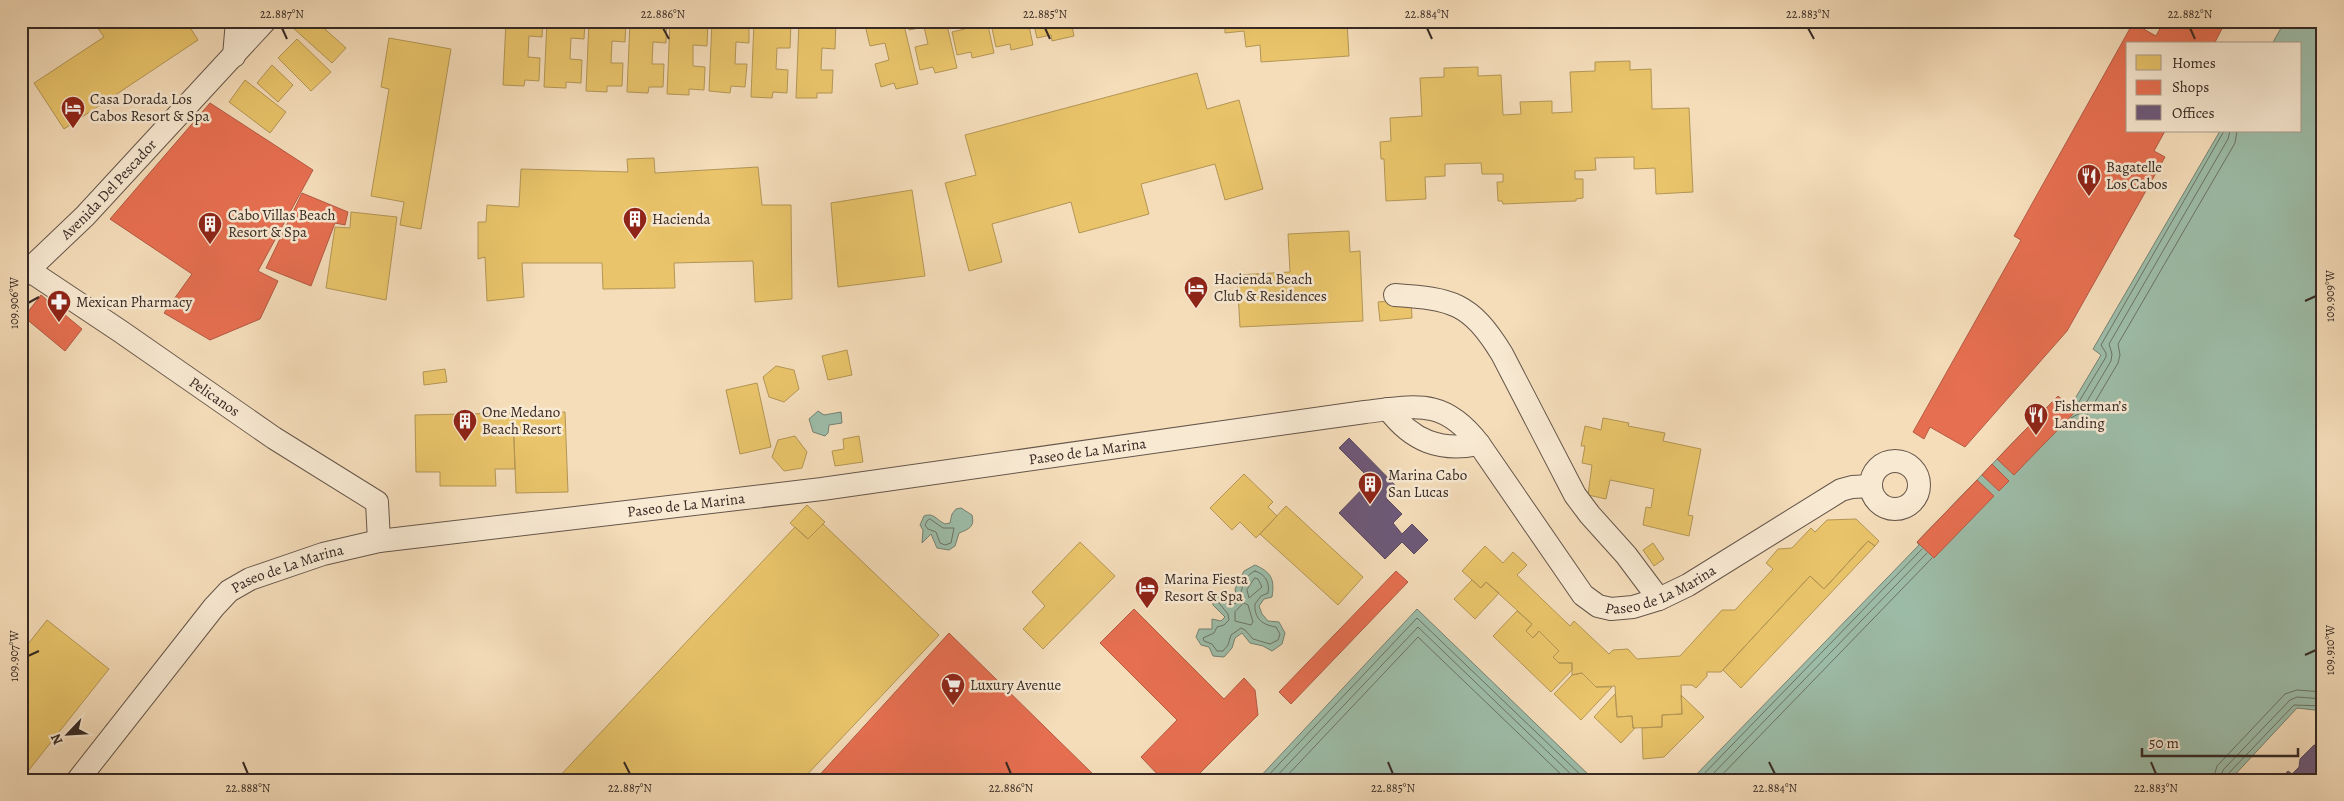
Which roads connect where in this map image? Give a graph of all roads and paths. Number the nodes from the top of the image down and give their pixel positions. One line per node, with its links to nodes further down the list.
1 (238, 21): 3 (street)
2 (265, 21): 3 (street, Avenida Del Pescador)
3 (234, 56): 4 (street, Avenida Del Pescador)
4 (24, 270): 9 (street, Pelicanos)
5 (1395, 295): 10 (street)
6 (1388, 409): 7 (street, Paseo de La Marina); 7 (street); 9 (street, Paseo de La Marina)
7 (1480, 444): 10 (street, Paseo de La Marina)
8 (1871, 486): 10 (street, Paseo de La Marina)
9 (379, 541): 11 (street, Paseo de La Marina)
10 (1659, 599)
11 (78, 780)

